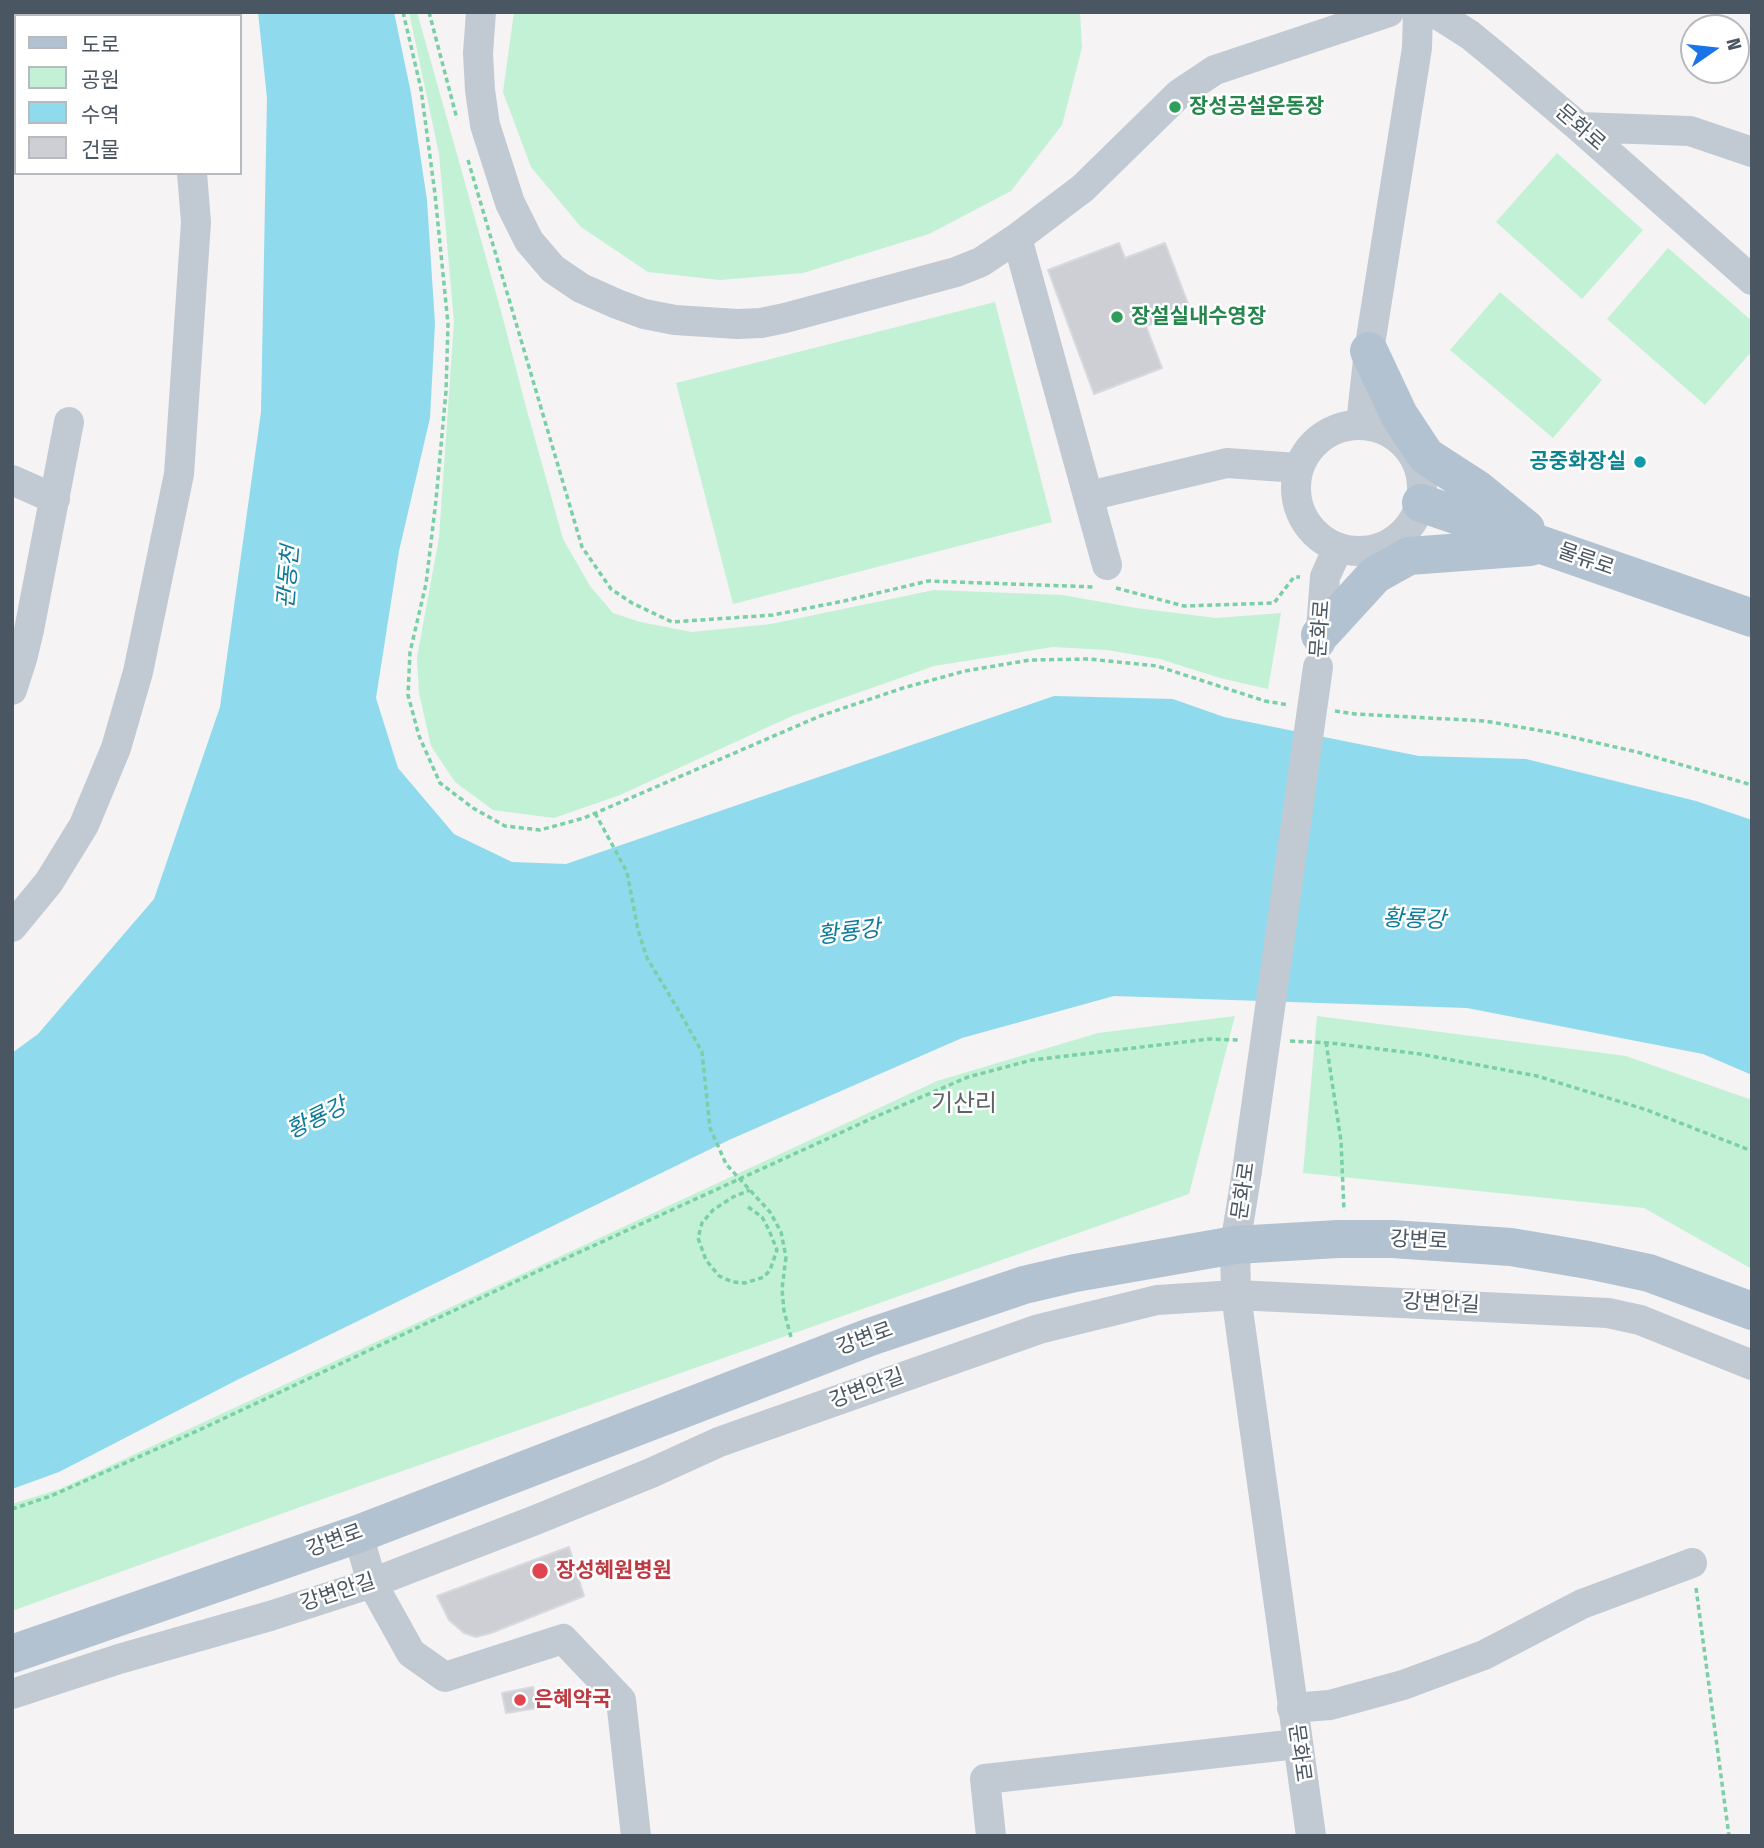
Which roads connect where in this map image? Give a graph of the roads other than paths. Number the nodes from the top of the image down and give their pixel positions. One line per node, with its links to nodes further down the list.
1 (481, 12): 8 (street)
2 (1389, 12): 8 (street)
3 (1418, 12): 10 (street)
4 (1434, 12): 5 (street, 문화로)
5 (1579, 127): 6 (street); 9 (street, 문화로)
6 (1752, 152)
7 (192, 175): 24 (street)
8 (1017, 237): 15 (street)
9 (1752, 280)
10 (1369, 351): 12 (street); 18 (main road)
11 (69, 422): 16 (street)
12 (1361, 424): 13 (street); 17 (street)
13 (1298, 468): 15 (street); 19 (street)
14 (12, 480): 16 (street)
15 (1088, 496): 20 (street)
16 (55, 499): 23 (street)
17 (1420, 503): 18 (main road, 물류로); 19 (street)
18 (1546, 546): 21 (main road, 물류로); 22 (main road)
19 (1338, 548): 22 (street, 문화로)
20 (1107, 565)
21 (1752, 618)
22 (1320, 651): 25 (street, 문화로, bridge)
23 (12, 689)
24 (12, 927)
25 (1235, 1245): 26 (street, 문화로); 27 (main road, 강변로); 29 (main road, 강변로)
26 (1236, 1295): 28 (street, 강변안길); 31 (street, 강변안길); 34 (street, 문화로)
27 (1752, 1311)
28 (1752, 1365)
29 (358, 1534): 31 (street); 32 (main road, 강변로)
30 (1692, 1563): 34 (street)
31 (372, 1583): 33 (street, 강변안길); 36 (street)
32 (12, 1654)
33 (12, 1694)
34 (1292, 1708): 35 (street, 문화로)
35 (1297, 1744): 37 (street); 38 (street, 문화로)
36 (636, 1836)
37 (991, 1836)
38 (1311, 1836)

